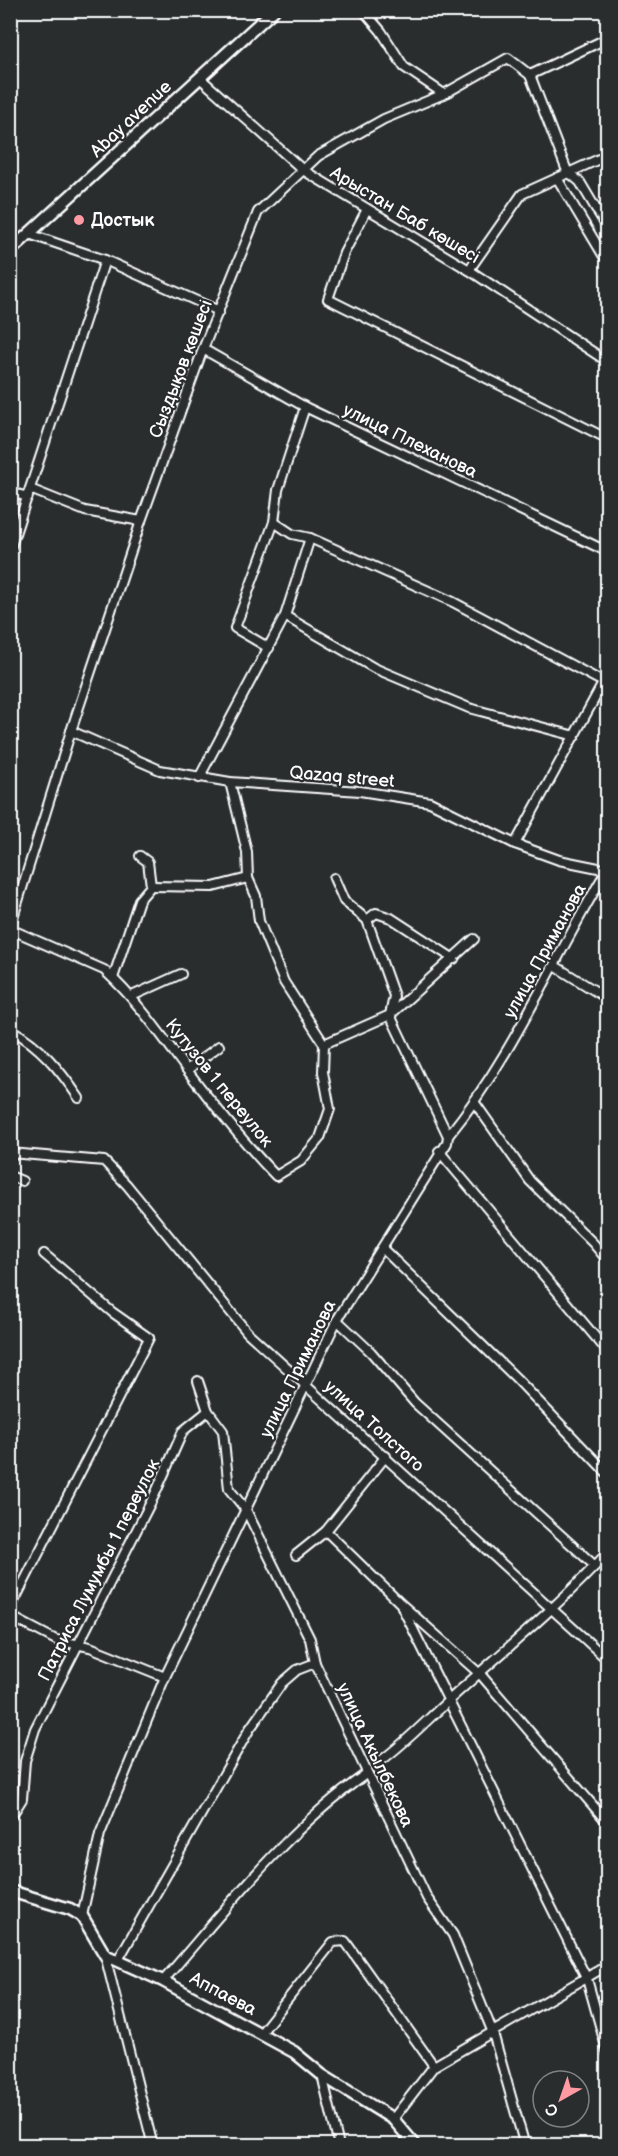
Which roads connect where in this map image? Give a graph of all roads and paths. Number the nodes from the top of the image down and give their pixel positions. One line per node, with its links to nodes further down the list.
1 (274, 10): 5 (street, Abay avenue)
2 (363, 10): 6 (street)
3 (608, 38): 4 (street)
4 (530, 75): 6 (street, Сыздықов көшесі); 9 (street)
5 (200, 78): 8 (street, Арыстан Баб көшесі); 13 (street, Abay avenue)
6 (444, 94): 8 (street, Сыздықов көшесі)
7 (608, 155): 9 (street)
8 (303, 170): 11 (street, Арыстан Баб көшесі); 18 (street, Сыздықов көшесі)
9 (567, 171): 10 (street); 12 (street)
10 (557, 178): 15 (street); 17 (street)
11 (366, 211): 17 (street, Арыстан Баб көшесі); 22 (street)
12 (608, 229)
13 (29, 234): 14 (street, Abay avenue); 16 (street)
14 (10, 251)
15 (608, 255)
16 (105, 260): 18 (street); 24 (street)
17 (469, 270): 20 (street, Арыстан Баб көшесі)
18 (219, 311): 19 (street, Сыздықов көшесі)
19 (203, 349): 21 (street, улица Плеханова); 25 (street, Сыздықов көшесі)
20 (608, 362)
21 (305, 406): 26 (street); 29 (street, улица Плеханова)
22 (608, 439)
23 (10, 492): 24 (street)
24 (29, 493): 25 (street); 28 (street)
25 (141, 521): 33 (street, Сыздықов көшесі)
26 (274, 522): 27 (street); 31 (street)
27 (310, 538): 30 (street); 32 (street)
28 (10, 549)
29 (608, 552)
30 (285, 615): 31 (street); 34 (street)
31 (269, 648): 35 (street)
32 (605, 678): 34 (street)
33 (71, 731): 35 (street, Qazaq street); 44 (street, Сыздықов көшесі)
34 (574, 736): 37 (street)
35 (199, 778): 36 (street, Qazaq street)
36 (230, 782): 37 (street, Qazaq street); 40 (street)
37 (515, 844): 39 (street, Qazaq street)
38 (140, 856): 42 (street)
39 (607, 869): 47 (street, улица Приманова)
40 (248, 878): 42 (street); 54 (street)
41 (334, 878): 43 (street)
42 (151, 886): 49 (street)
43 (367, 920): 46 (street); 52 (street)
44 (10, 928): 49 (street, Кутузов 1 переулок)
45 (474, 939): 46 (street)
46 (454, 959): 52 (street)
47 (555, 966): 51 (street); 58 (street, улица Приманова)
48 (181, 974): 50 (street)
49 (113, 978): 50 (street, Кутузов 1 переулок)
50 (132, 996): 56 (street, Кутузов 1 переулок)
51 (608, 999)
52 (390, 1015): 54 (street); 59 (street)
53 (10, 1029): 57 (street)
54 (324, 1044): 56 (street, Кутузов 1 переулок)
55 (219, 1046): 56 (street)
56 (187, 1070)
57 (79, 1098)
58 (474, 1103): 59 (street, улица Приманова); 66 (street)
59 (448, 1136): 60 (street, улица Приманова)
60 (439, 1151): 64 (street, улица Приманова); 68 (street)
61 (10, 1153): 70 (street, улица Толстого)
62 (10, 1176): 63 (street)
63 (22, 1181)
64 (382, 1248): 67 (street, улица Приманова); 73 (street)
65 (44, 1254): 80 (street)
66 (608, 1261)
67 (337, 1320): 70 (street, улица Приманова); 78 (street)
68 (608, 1352)
69 (198, 1381): 71 (street, улица Акылбекова)
70 (306, 1385): 72 (street, улица Толстого); 74 (street, улица Приманова)
71 (208, 1411): 74 (street, улица Акылбекова); 85 (street, Патриса Лумумбы 1 переулок)
72 (386, 1456): 75 (street); 81 (street, улица Толстого)
73 (608, 1474)
74 (246, 1510): 87 (street, улица Акылбекова); 89 (street, улица Приманова)
75 (326, 1531): 77 (street); 79 (street)
76 (608, 1552): 78 (street)
77 (296, 1556)
78 (595, 1566): 81 (street)
79 (400, 1603): 83 (street); 84 (street)
80 (10, 1609)
81 (551, 1609): 86 (street, улица Толстого); 88 (street)
82 (10, 1616): 85 (street)
83 (428, 1628): 84 (street); 88 (street)
84 (418, 1640): 90 (street)
85 (77, 1646): 89 (street); 93 (street, Патриса Лумумбы 1 переулок)
86 (608, 1660)
87 (315, 1664): 92 (street, улица Акылбекова); 98 (street)
88 (481, 1675): 90 (street); 94 (street)
89 (165, 1677): 96 (street, улица Приманова)
90 (447, 1702): 91 (street); 100 (street)
91 (382, 1760)
92 (366, 1774): 101 (street); 103 (street, улица Акылбекова)
93 (10, 1818)
94 (608, 1823)
95 (10, 1891): 96 (street)
96 (82, 1916): 97 (street)
97 (105, 1955): 98 (street, Аппаева); 108 (street)
98 (118, 1960): 101 (street, Аппаева)
99 (608, 1965): 100 (street)
100 (587, 1978): 103 (street); 104 (street)
101 (163, 1980): 102 (street, Аппаева)
102 (261, 2033): 105 (street); 106 (street, Аппаева)
103 (493, 2033): 105 (street); 111 (street, улица Акылбекова)
104 (608, 2054)
105 (434, 2066): 107 (street)
106 (322, 2075): 107 (street, Аппаева); 109 (street)
107 (393, 2119): 110 (street, Аппаева)
108 (153, 2145)
109 (339, 2145)
110 (416, 2145)
111 (525, 2145)

